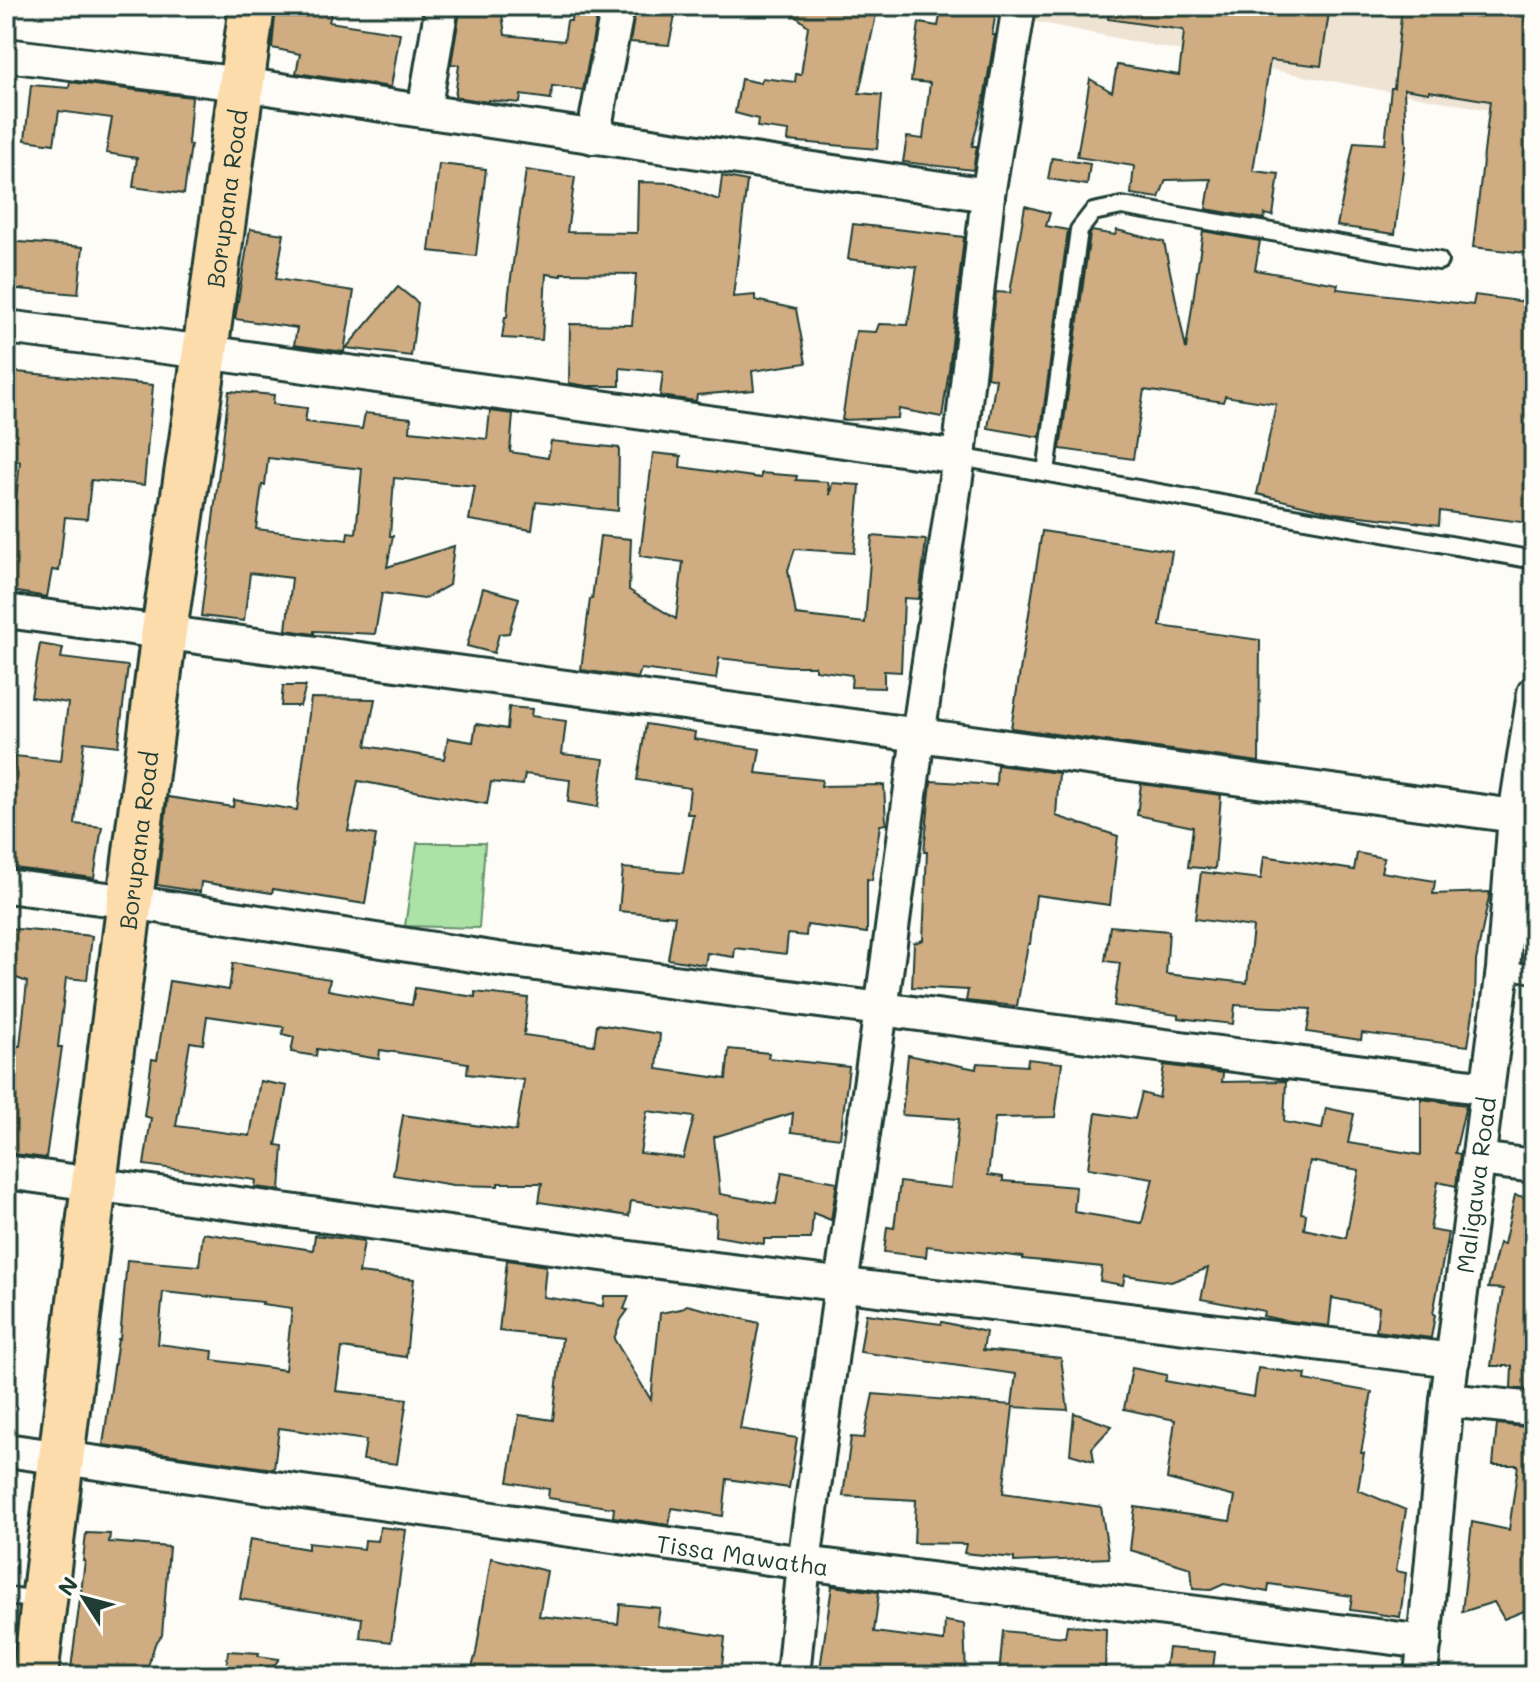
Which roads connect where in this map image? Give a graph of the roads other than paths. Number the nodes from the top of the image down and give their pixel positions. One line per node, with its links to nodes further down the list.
1 (252, 6): 6 (main road, Borupana Road)
2 (442, 6): 7 (street)
3 (618, 6): 8 (street)
4 (1019, 6): 9 (street)
5 (6, 55): 6 (street)
6 (241, 84): 7 (street); 12 (main road, Borupana Road)
7 (424, 111): 8 (street)
8 (593, 137): 9 (street)
9 (988, 195): 13 (street)
10 (1439, 261): 14 (lane)
11 (6, 327): 12 (street)
12 (205, 352): 13 (street); 17 (main road, Borupana Road)
13 (959, 457): 14 (lane); 19 (street)
14 (1046, 472): 15 (lane)
15 (1534, 560)
16 (6, 611): 17 (street)
17 (164, 631): 19 (street); 22 (main road, Borupana Road)
18 (1534, 693): 20 (street, Maligawa Road)
19 (918, 736): 20 (street); 24 (street)
20 (1515, 816): 23 (street, Maligawa Road)
21 (6, 886): 22 (street)
22 (131, 902): 24 (street); 29 (main road, Borupana Road)
23 (1519, 971): 25 (street, Maligawa Road)
24 (881, 1010): 25 (street); 30 (street)
25 (1487, 1088): 26 (street, Maligawa Road)
26 (1479, 1159): 27 (street); 31 (street, Maligawa Road)
27 (1534, 1166)
28 (6, 1172): 29 (street)
29 (94, 1184): 30 (street); 35 (main road, Borupana Road)
30 (841, 1285): 31 (street); 36 (street)
31 (1453, 1360): 32 (street, Maligawa Road)
32 (1447, 1400): 33 (street); 38 (street, Maligawa Road)
33 (1534, 1409)
34 (6, 1450): 35 (street, Tissa Mawatha)
35 (62, 1457): 36 (street, Tissa Mawatha); 37 (main road, Borupana Road)
36 (804, 1563): 38 (street, Tissa Mawatha); 40 (street)
37 (25, 1598): 39 (main road, Borupana Road)
38 (1425, 1642): 41 (street, Maligawa Road)
39 (35, 1676)
40 (793, 1676)
41 (1421, 1676)

